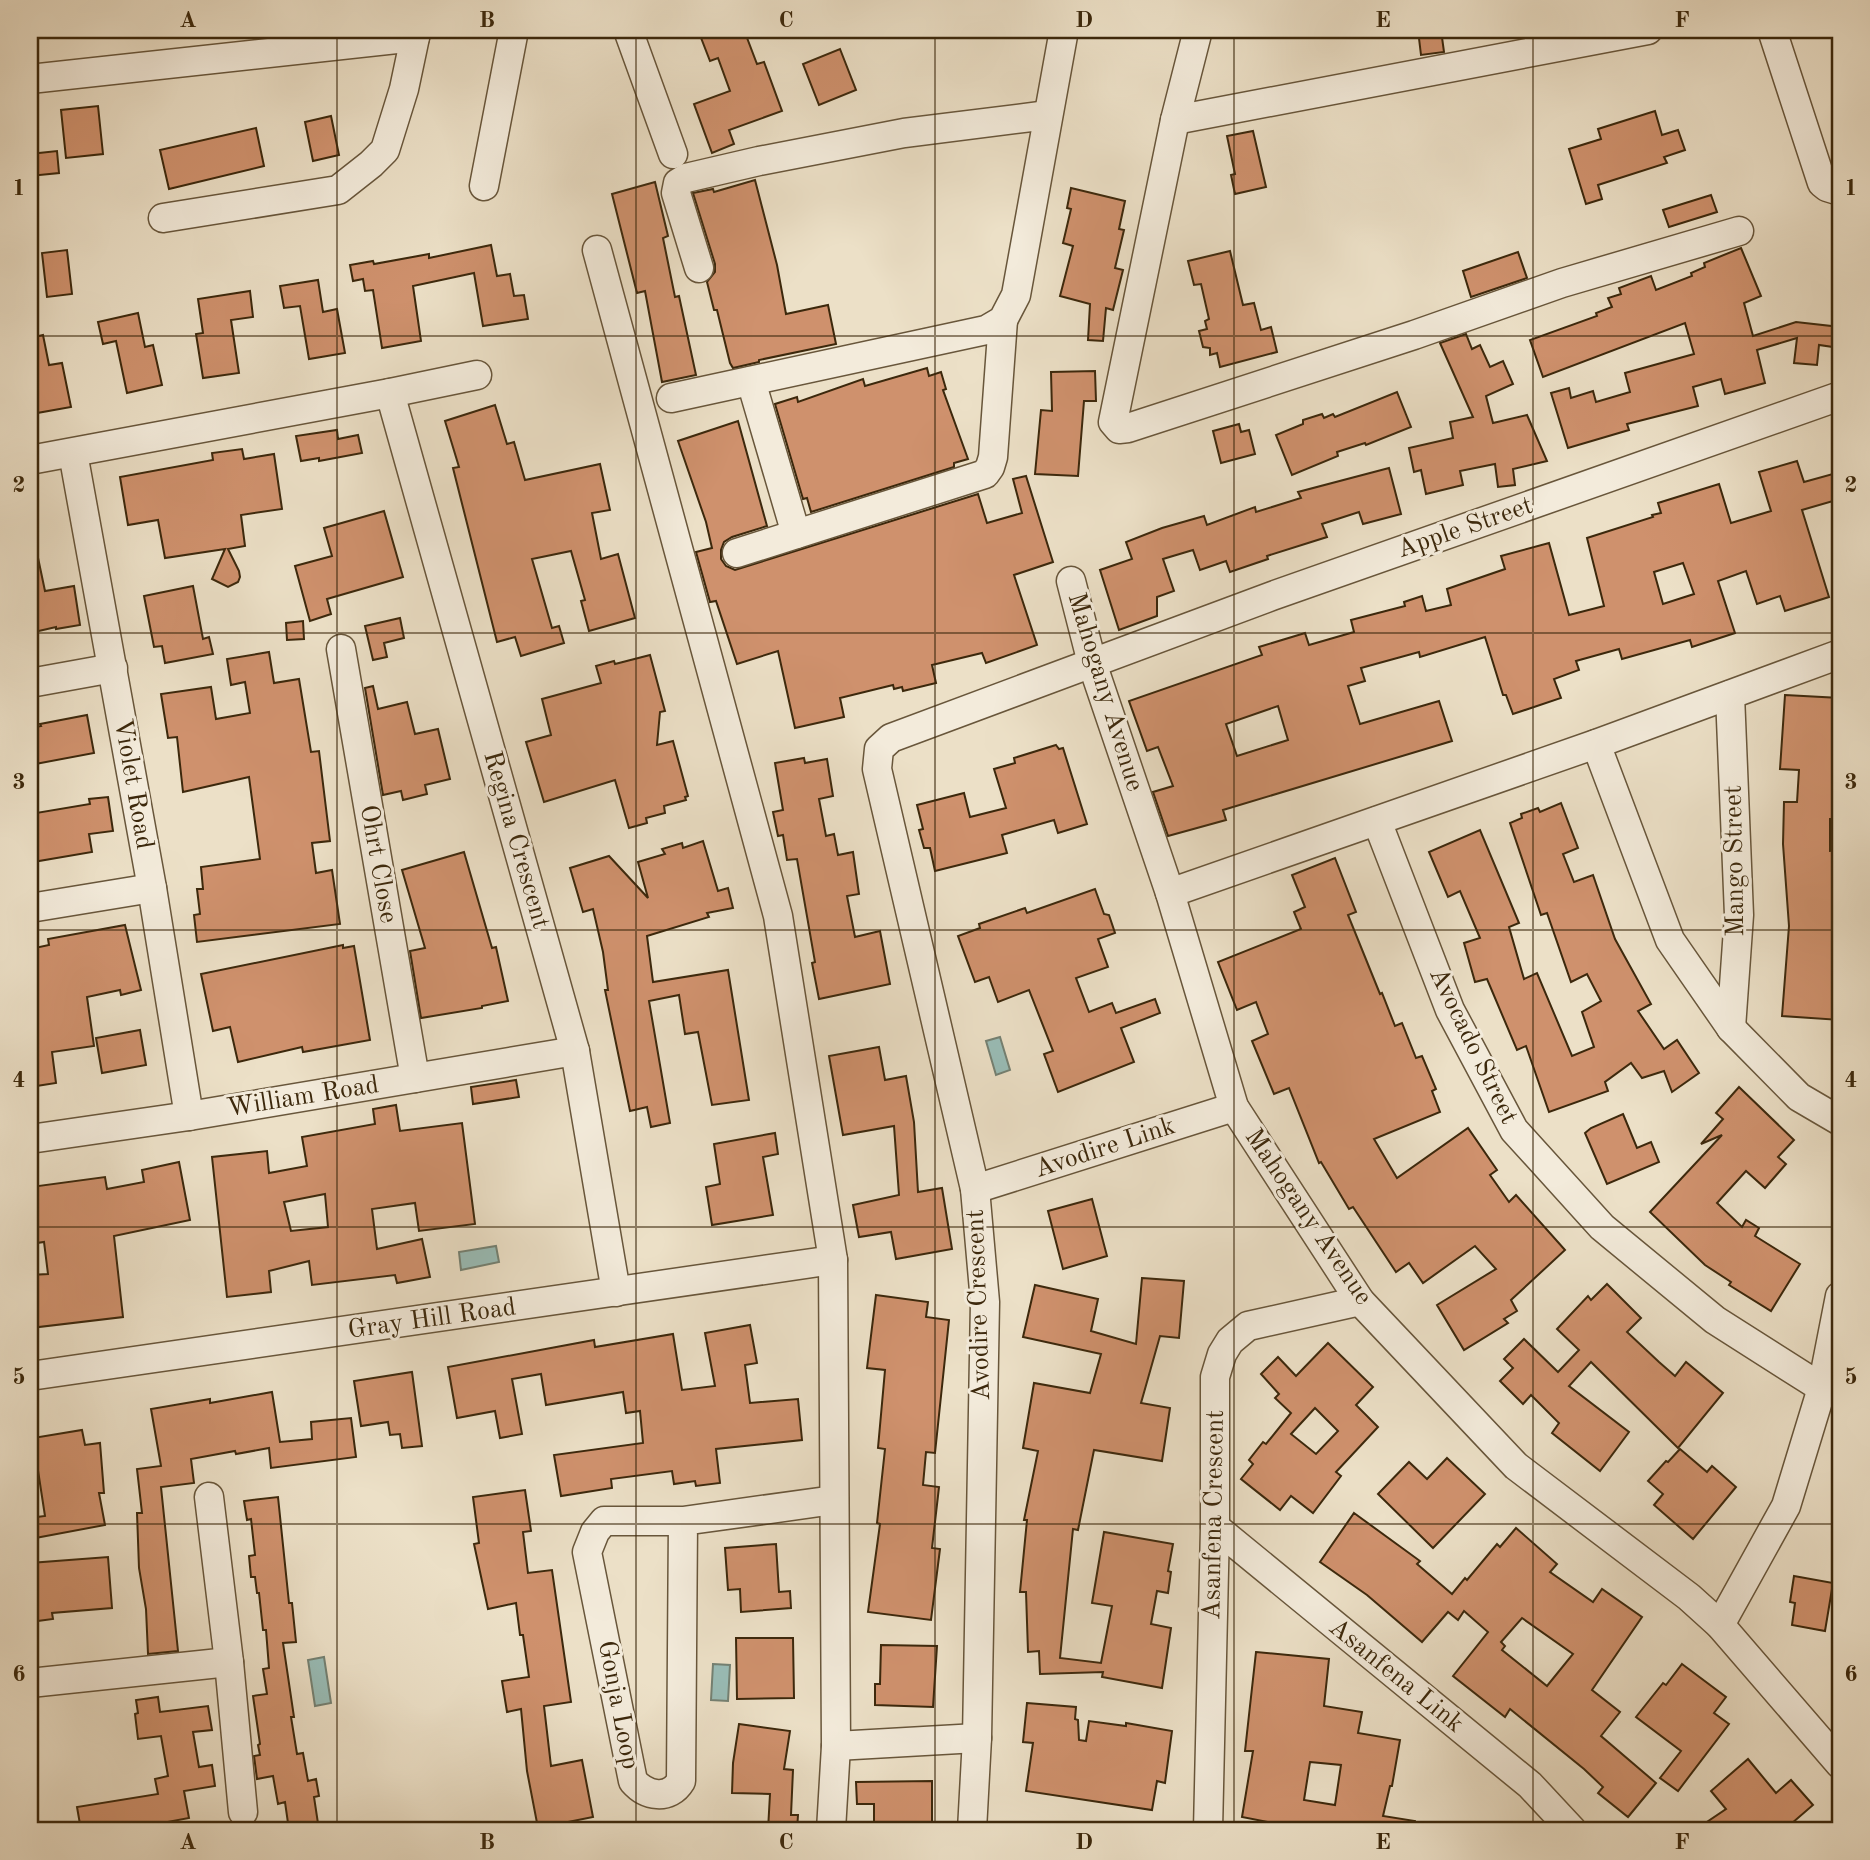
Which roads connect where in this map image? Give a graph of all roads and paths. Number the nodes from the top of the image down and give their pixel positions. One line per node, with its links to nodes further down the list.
1 (514, 30): 12 (street)
2 (628, 30): 11 (street)
3 (1064, 30): 9 (street)
4 (1198, 30): 10 (street)
5 (1648, 30): 10 (street)
6 (1772, 30): 13 (street)
7 (416, 34): 8 (street); 14 (street)
8 (30, 79)
9 (1048, 115): 17 (street); 18 (street)
10 (1175, 120): 15 (street)
11 (673, 154)
12 (484, 186)
13 (1840, 191)
14 (163, 218)
15 (1739, 231)
16 (597, 250): 49 (street)
17 (699, 268)
18 (1003, 320): 20 (street); 26 (street)
19 (477, 375): 21 (street)
20 (751, 381): 23 (street); 26 (street)
21 (390, 393): 24 (street); 42 (street, Regina Crescent)
22 (1840, 396): 31 (street, Apple Street)
23 (671, 398)
24 (73, 453): 25 (street); 32 (street, Violet Road)
25 (30, 460)
26 (796, 534): 27 (street)
27 (737, 553)
28 (1071, 581): 31 (street, Mahogany Avenue)
29 (341, 649): 43 (street, Ohrt Close)
30 (1840, 654): 34 (street)
31 (1091, 663): 36 (street, Apple Street); 39 (street, Mahogany Avenue)
32 (113, 668): 33 (street); 38 (street, Violet Road)
33 (30, 683)
34 (1730, 695): 35 (street); 41 (street, Mango Street)
35 (1596, 744): 37 (street); 41 (street)
36 (879, 749): 48 (street, Avodire Crescent)
37 (1377, 821): 39 (street); 54 (street, Avocado Street)
38 (152, 888): 40 (street); 45 (street, Violet Road)
39 (1170, 893): 44 (street, Mahogany Avenue)
40 (30, 908)
41 (1731, 1028): 46 (street)
42 (575, 1051): 43 (street, William Road); 50 (street, Regina Crescent)
43 (415, 1078): 45 (street, William Road)
44 (1234, 1107): 48 (street, Avodire Link); 52 (street, Mahogany Avenue)
45 (189, 1116): 47 (street, William Road)
46 (1840, 1121)
47 (30, 1139)
48 (975, 1189): 62 (street, Avodire Crescent)
49 (833, 1260): 50 (street, Gray Hill Road); 56 (street)
50 (616, 1292): 53 (street, Gray Hill Road)
51 (1840, 1296): 54 (street)
52 (1360, 1301): 58 (street, Asanfena Crescent); 59 (street, Mahogany Avenue)
53 (30, 1376)
54 (1822, 1388): 59 (street)
55 (209, 1497): 60 (street)
56 (834, 1500): 57 (street, Gonja Loop); 63 (street)
57 (683, 1521): 57 (street, Gonja Loop)
58 (1215, 1527): 68 (street, Asanfena Crescent); 69 (street, Asanfena Link)
59 (1720, 1625): 64 (street, Mahogany Avenue)
60 (229, 1662): 61 (street); 65 (street)
61 (30, 1684)
62 (977, 1738): 63 (street); 67 (street, Avodire Crescent)
63 (836, 1746): 66 (street)
64 (1840, 1764)
65 (243, 1812)
66 (831, 1830)
67 (972, 1830)
68 (1208, 1830)
69 (1572, 1830)

